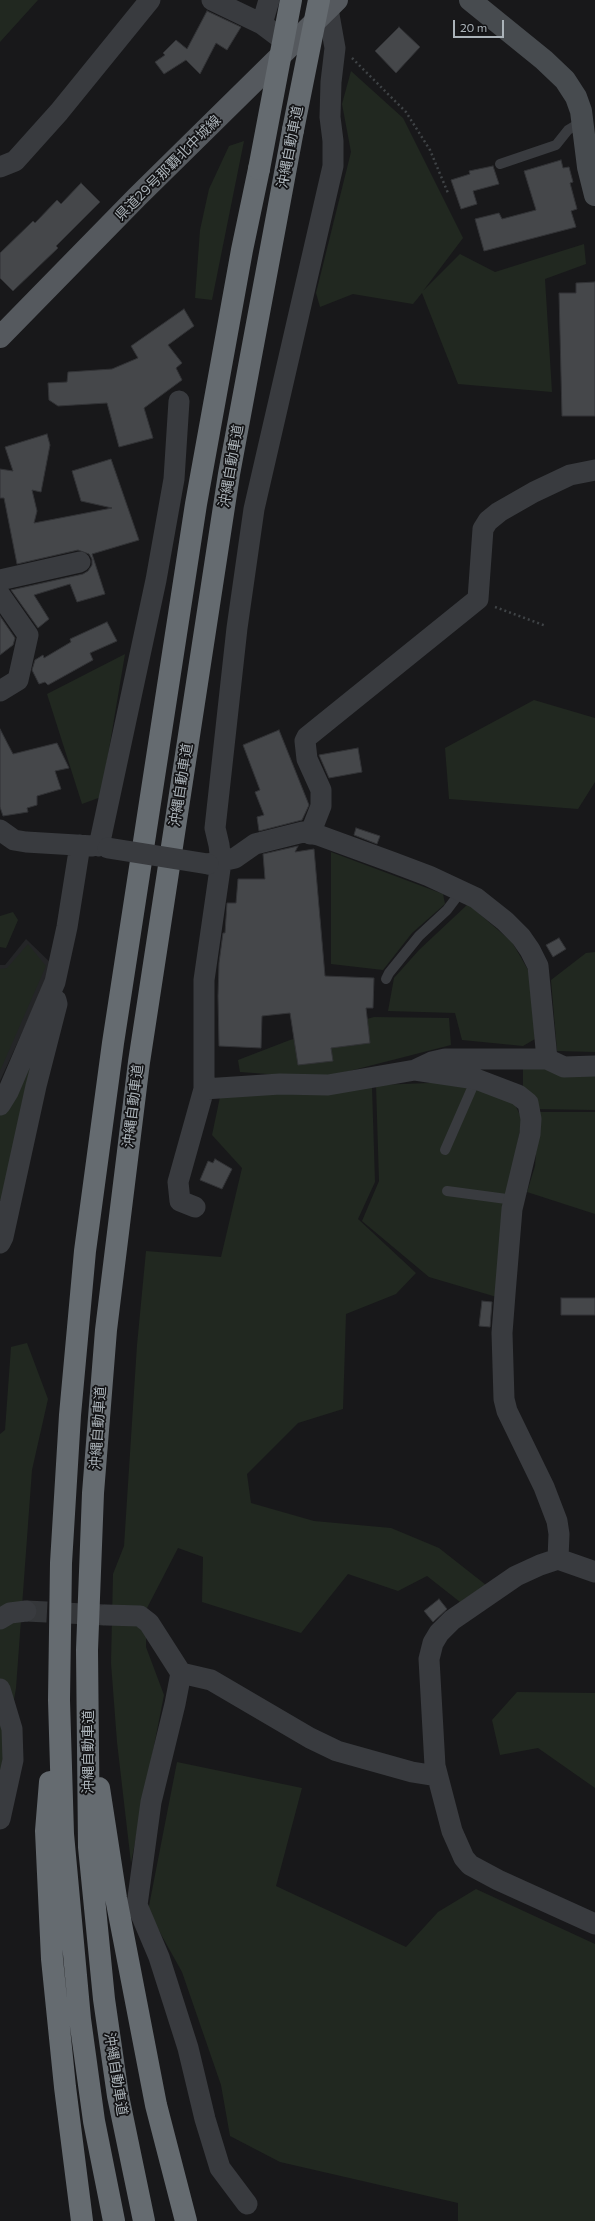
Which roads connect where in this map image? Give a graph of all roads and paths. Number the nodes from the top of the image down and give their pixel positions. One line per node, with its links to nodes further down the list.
1 (150, 0): 12 (street)
2 (212, 0): 7 (street)
3 (269, 0): 7 (street)
4 (291, 0): 49 (highway, 沖縄自動車道, bridge)
5 (470, 0): 10 (street)
6 (328, 3): 8 (main road, 県道29号那覇北中城線); 9 (street); 50 (highway, 沖縄自動車道, bridge)
7 (262, 24): 8 (street)
8 (295, 41): 15 (main road, 県道29号那覇北中城線)
9 (335, 48): 13 (path); 27 (street)
10 (583, 121): 11 (lane); 14 (street)
11 (500, 164)
12 (0, 167)
13 (448, 192)
14 (595, 195)
15 (0, 337)
16 (179, 401): 26 (street)
17 (595, 470): 21 (street)
18 (80, 562): 19 (street)
19 (0, 580)
20 (0, 595): 23 (street)
21 (478, 600): 22 (path); 25 (street)
22 (546, 626)
23 (0, 691)
24 (0, 830): 26 (street)
25 (310, 834): 27 (street); 28 (street)
26 (96, 846): 27 (street, bridge); 30 (street)
27 (214, 863): 35 (street)
28 (462, 890): 29 (lane); 31 (street)
29 (386, 979)
30 (52, 986): 36 (street); 41 (street)
31 (547, 1060): 32 (street); 33 (street)
32 (595, 1066)
33 (415, 1070): 34 (street); 35 (street)
34 (476, 1079): 37 (lane); 39 (street)
35 (204, 1089): 40 (street)
36 (0, 1105)
37 (445, 1150)
38 (447, 1191): 39 (lane)
39 (514, 1200): 42 (street)
40 (194, 1207)
41 (0, 1243)
42 (558, 1559): 43 (street); 51 (street)
43 (595, 1572)
44 (26, 1611): 46 (street)
45 (106, 1615): 47 (street)
46 (0, 1619)
47 (181, 1673): 51 (street); 54 (street)
48 (0, 1689): 52 (street)
49 (60, 1700): 55 (highway); 56 (highway, 沖縄自動車道)
50 (88, 1718): 57 (highway, 沖縄自動車道); 58 (highway)
51 (437, 1776): 53 (street)
52 (0, 1819)
53 (595, 1924)
54 (247, 2204)
55 (82, 2221)
56 (114, 2221)
57 (144, 2221)
58 (186, 2221)

